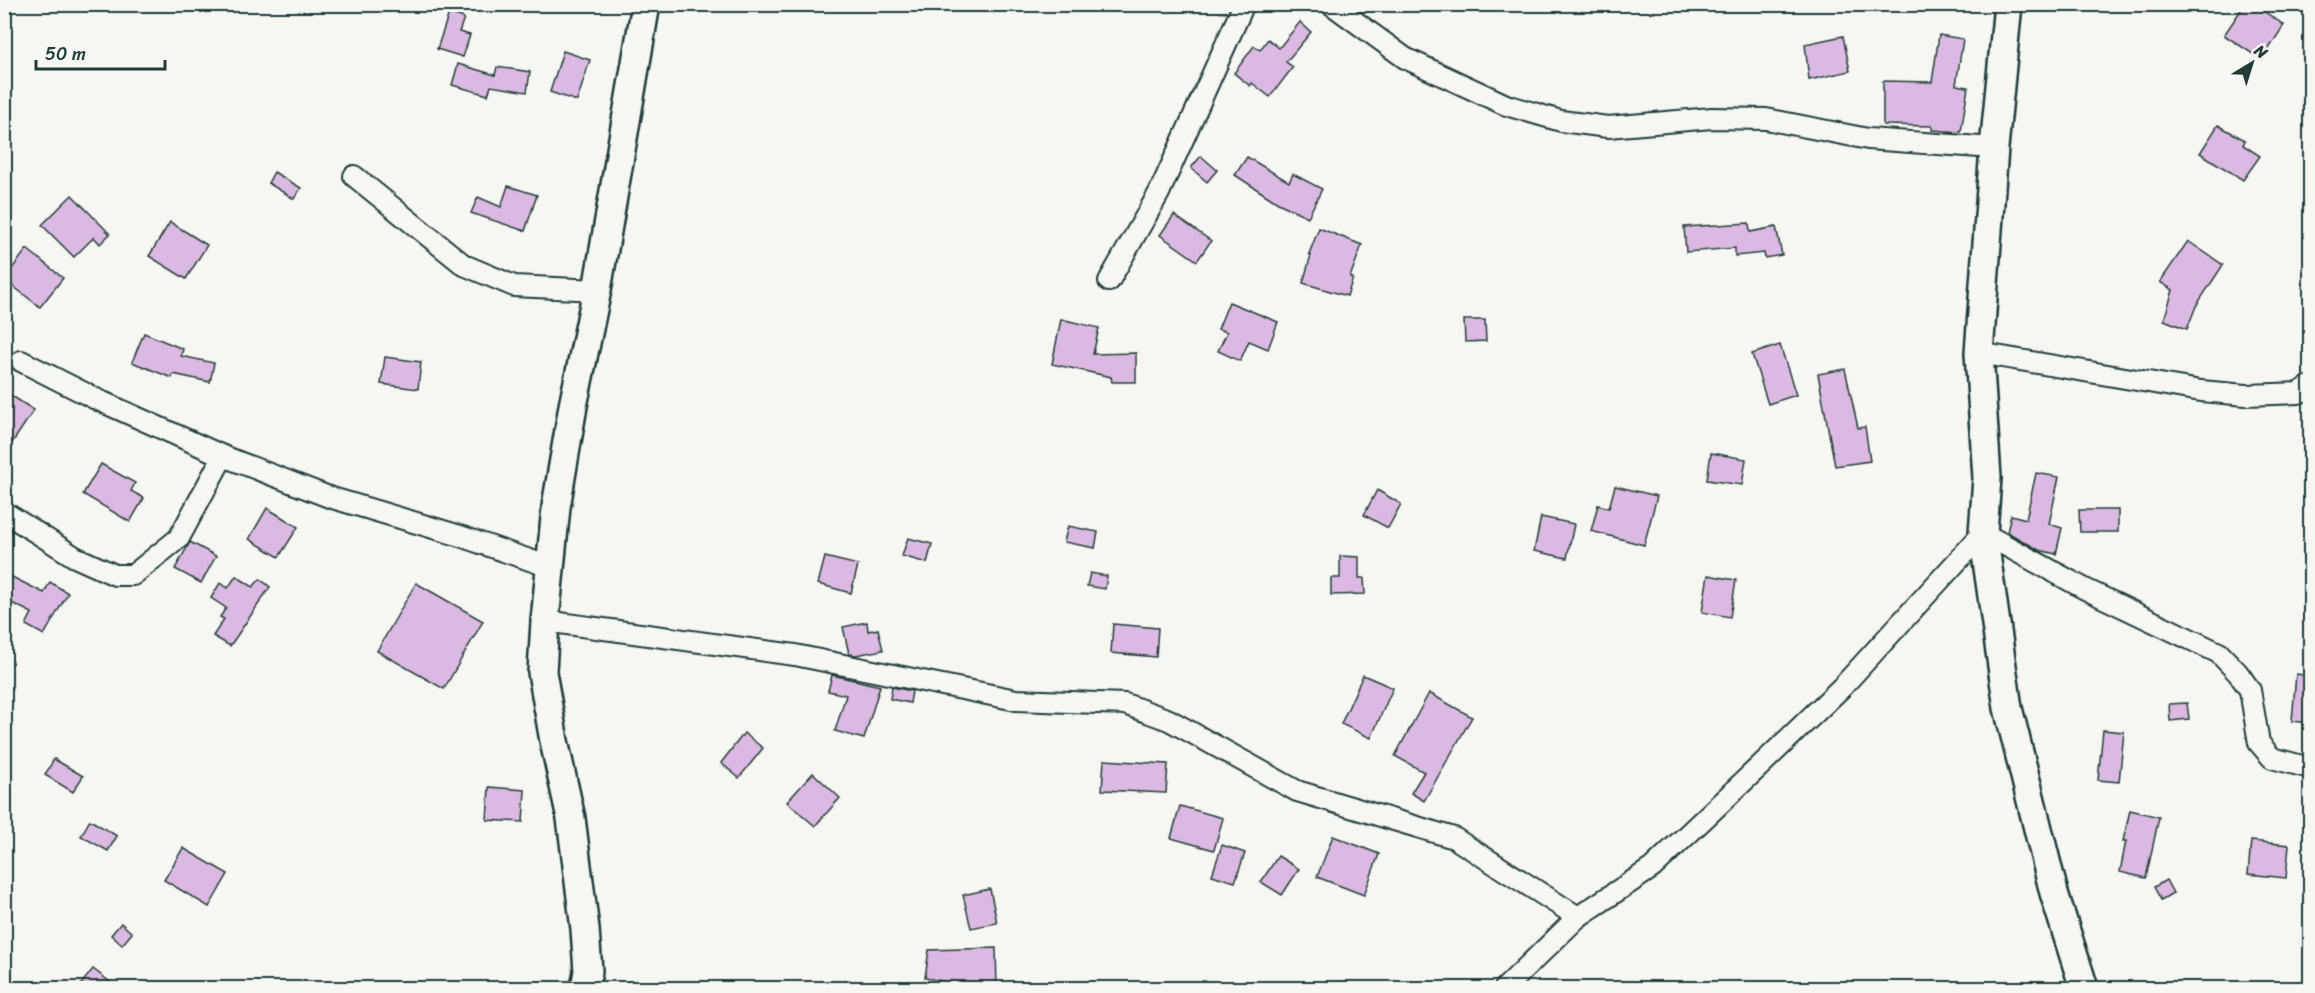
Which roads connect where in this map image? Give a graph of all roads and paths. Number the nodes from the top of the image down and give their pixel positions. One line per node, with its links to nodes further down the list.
1 (646, 4): 8 (street)
2 (1244, 4): 7 (street)
3 (1331, 4): 5 (street)
4 (2008, 4): 5 (street)
5 (1994, 148): 9 (street)
6 (354, 176): 8 (street)
7 (1109, 281)
8 (597, 290): 15 (street)
9 (1979, 353): 11 (street); 14 (street)
10 (21, 361): 12 (street)
11 (2310, 386)
12 (223, 456): 13 (street); 15 (street)
13 (4, 512)
14 (1983, 533): 17 (street); 18 (street); 21 (street)
15 (550, 567): 16 (street)
16 (545, 621): 18 (street); 19 (street)
17 (2310, 768)
18 (1578, 917): 20 (street)
19 (585, 988)
20 (1505, 988)
21 (2084, 988)

